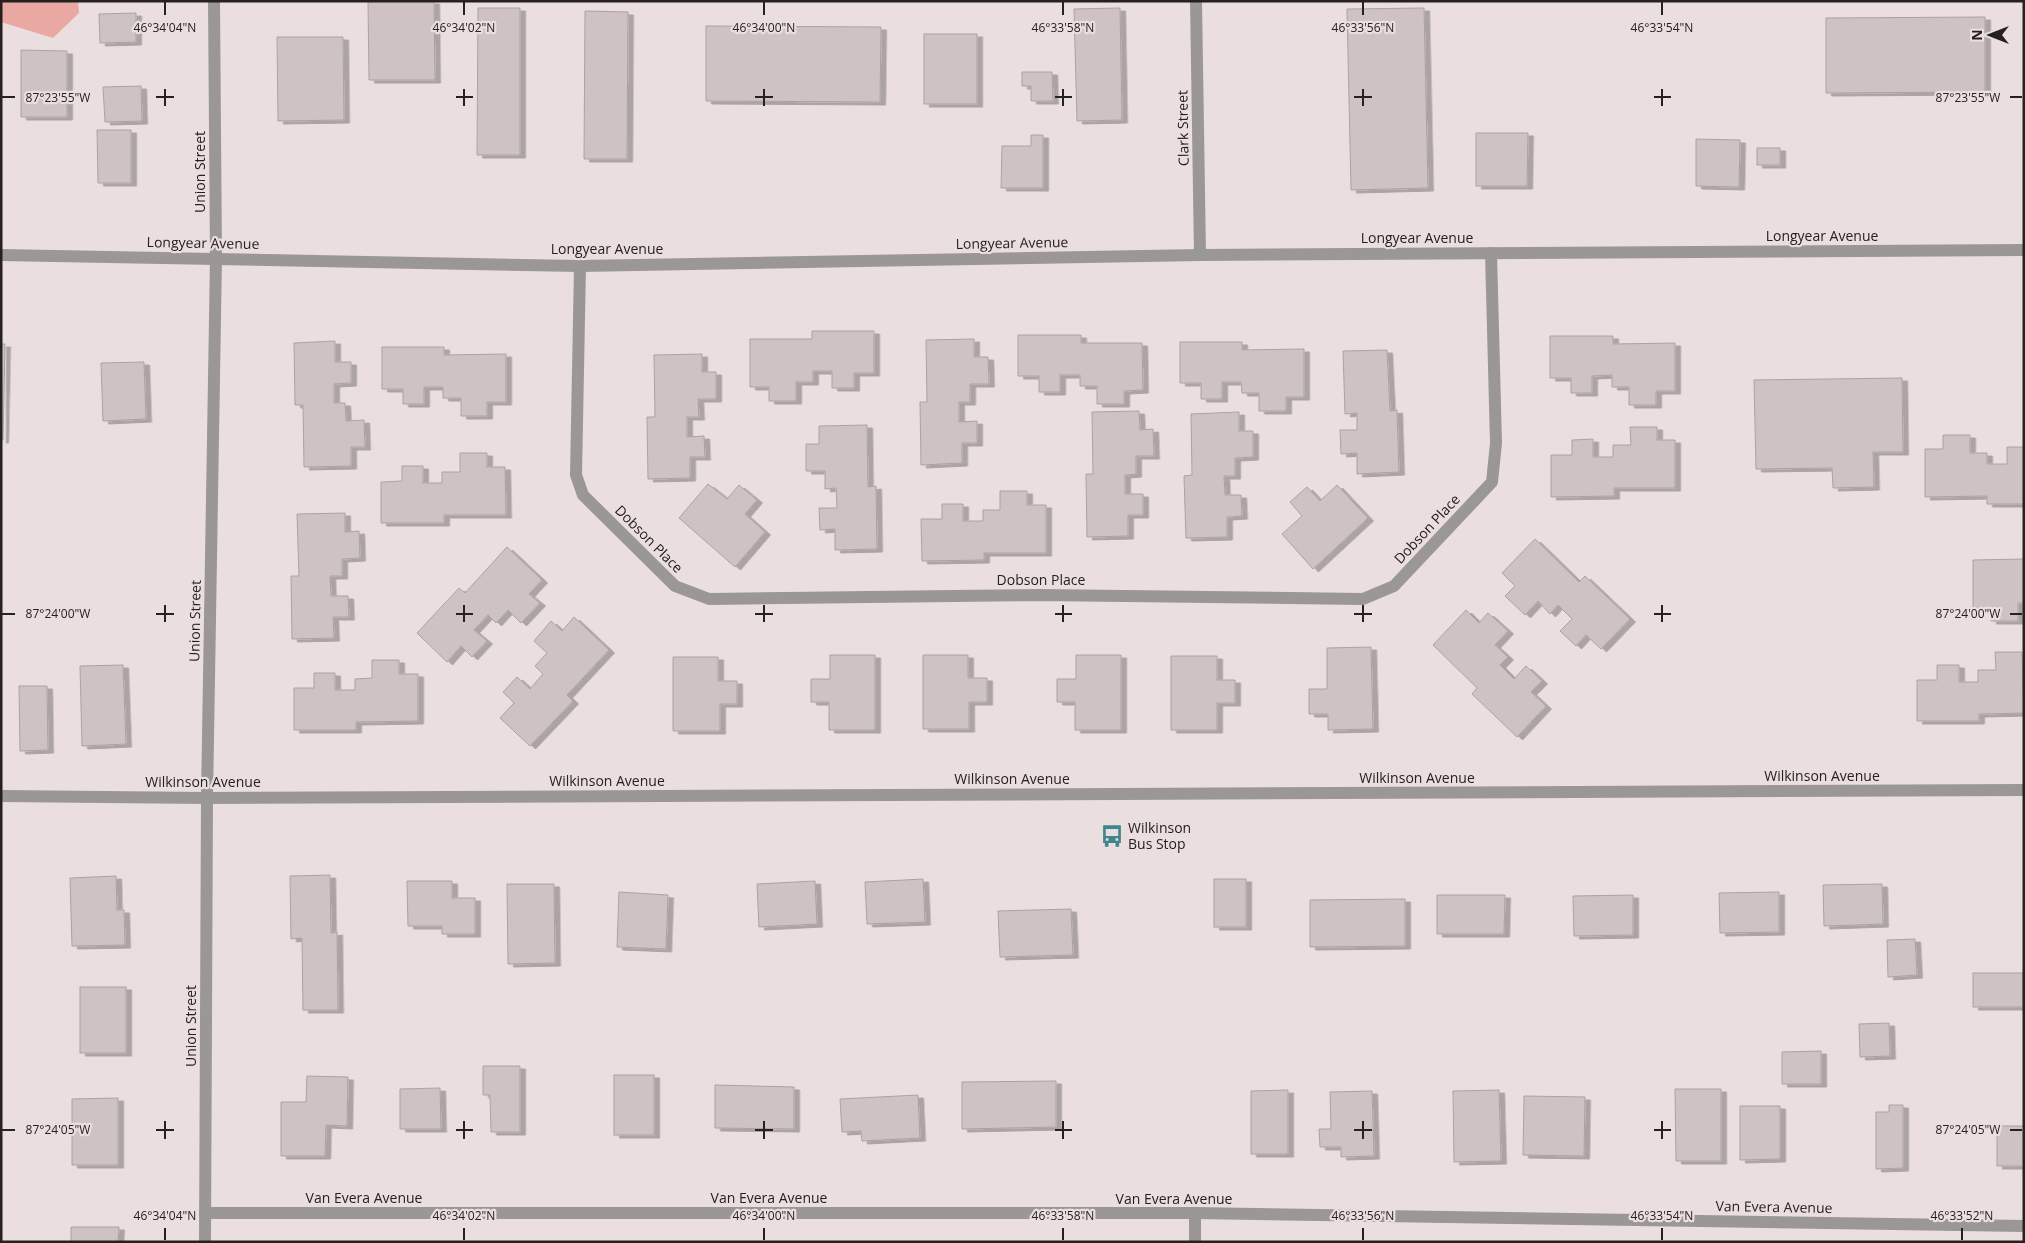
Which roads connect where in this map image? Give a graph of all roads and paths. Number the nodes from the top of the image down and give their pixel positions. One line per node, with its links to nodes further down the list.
1 (214, 1): 7 (street, Union Street)
2 (1196, 1): 6 (street, Clark Street)
3 (2024, 250): 4 (street, Longyear Avenue)
4 (1491, 253): 6 (street, Longyear Avenue); 8 (street, Dobson Place)
5 (1, 255): 7 (street, Longyear Avenue)
6 (1200, 255): 8 (street, Longyear Avenue)
7 (216, 258): 8 (street, Longyear Avenue); 11 (street, Union Street)
8 (580, 266)
9 (2024, 790): 11 (street, Wilkinson Avenue)
10 (1, 796): 11 (street, Wilkinson Avenue)
11 (207, 798): 12 (street, Union Street)
12 (205, 1212): 13 (street, Van Evera Avenue); 15 (street, Union Street)
13 (1195, 1213): 14 (street, Van Evera Avenue); 16 (street)
14 (2024, 1226)
15 (205, 1242)
16 (1195, 1242)

